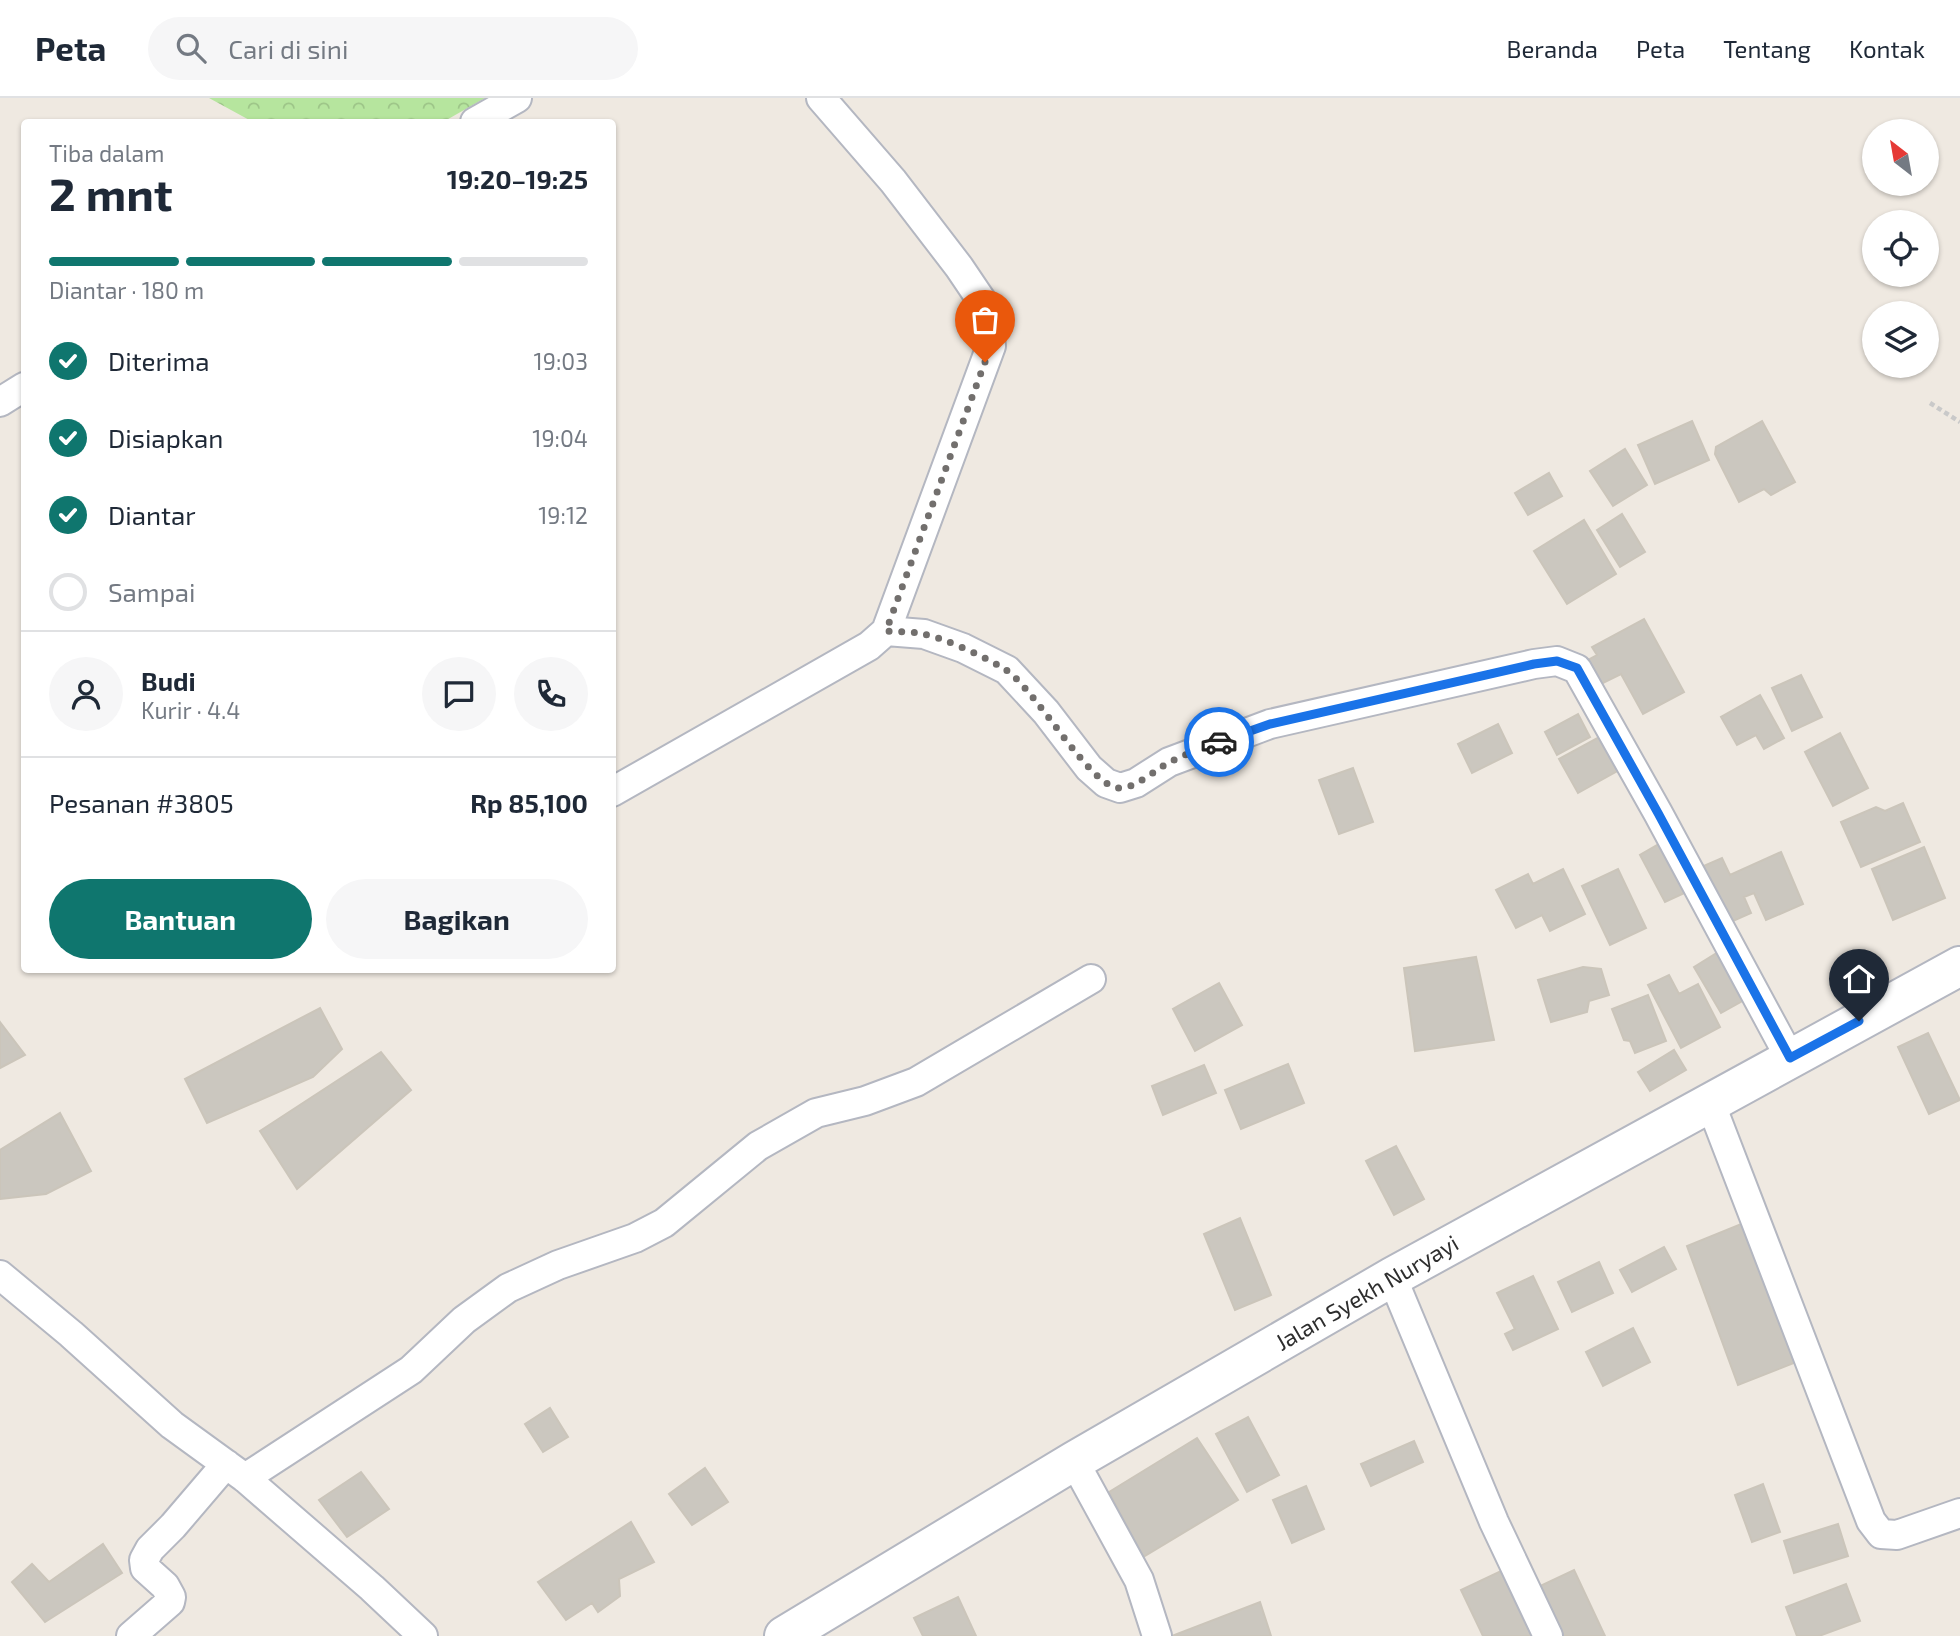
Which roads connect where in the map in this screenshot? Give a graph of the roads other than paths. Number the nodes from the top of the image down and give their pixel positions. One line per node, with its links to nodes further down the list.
1 (517, 98): 3 (street)
2 (821, 98): 6 (street)
3 (480, 119)
4 (21, 389): 5 (street)
5 (0, 402)
6 (886, 631): 7 (street); 10 (street)
7 (616, 790)
8 (1960, 966): 10 (main road, Jalan Syekh Nuryayi)
9 (1091, 979): 15 (street)
10 (1790, 1058): 11 (main road, Jalan Syekh Nuryayi)
11 (1710, 1101): 13 (main road, Jalan Syekh Nuryayi); 16 (street)
12 (0, 1275): 15 (street)
13 (1392, 1277): 14 (main road, Jalan Syekh Nuryayi); 21 (street)
14 (1074, 1461): 19 (main road, Jalan Syekh Nuryayi); 20 (street)
15 (235, 1471): 17 (street); 18 (street)
16 (1960, 1513)
17 (131, 1636)
18 (423, 1636)
19 (784, 1636)
20 (1157, 1636)
21 (1548, 1636)

